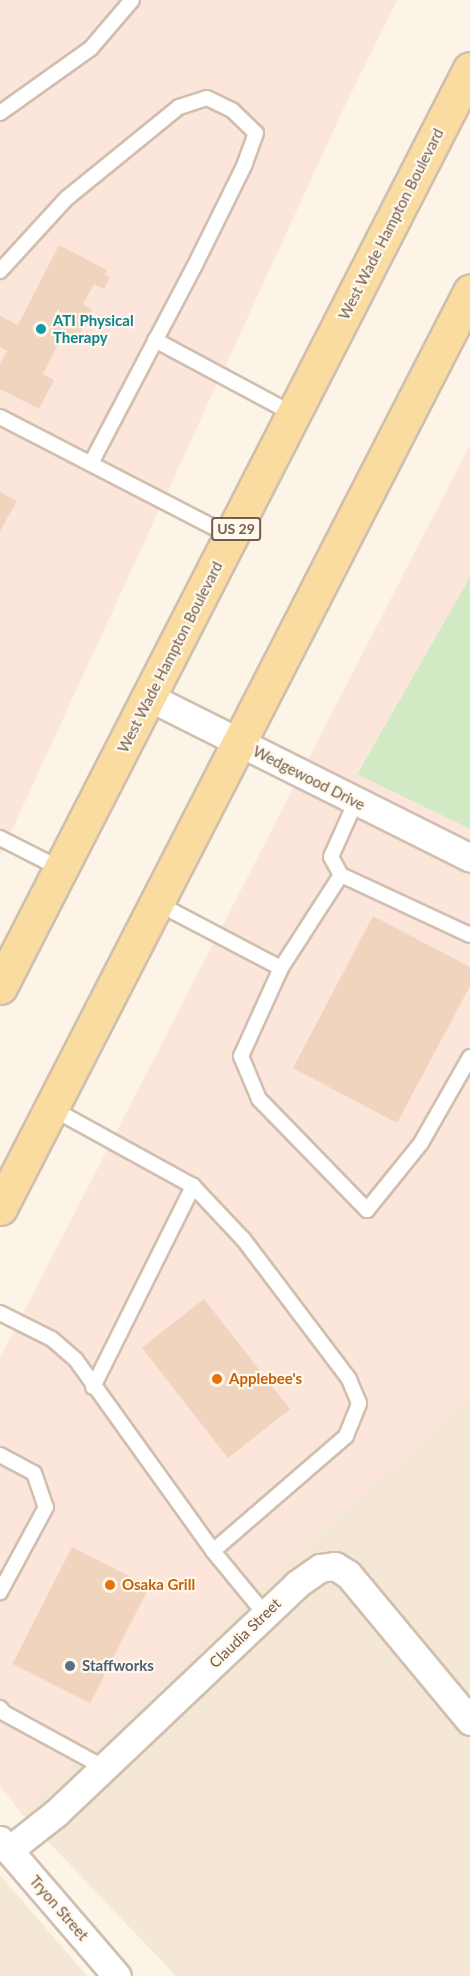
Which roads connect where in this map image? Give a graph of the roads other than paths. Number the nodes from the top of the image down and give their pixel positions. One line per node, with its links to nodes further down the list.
1 (132, 0): 3 (lane)
2 (470, 69): 7 (main road, West Wade Hampton Boulevard / US 29)
3 (0, 113)
4 (0, 271): 6 (lane)
5 (470, 292): 12 (main road)
6 (155, 340): 7 (lane); 9 (lane)
7 (293, 414): 10 (main road, West Wade Hampton Boulevard / US 29)
8 (0, 417): 9 (lane)
9 (91, 463): 10 (lane)
10 (232, 537): 11 (main road, West Wade Hampton Boulevard / US 29)
11 (149, 697): 12 (street, Wedgewood Drive); 16 (main road, West Wade Hampton Boulevard / US 29)
12 (240, 743): 13 (street, Wedgewood Drive); 18 (main road)
13 (357, 801): 15 (street, Wedgewood Drive); 17 (lane)
14 (0, 838): 16 (lane)
15 (470, 858)
16 (61, 869): 21 (main road, West Wade Hampton Boulevard / US 29)
17 (341, 875): 19 (lane); 20 (lane)
18 (157, 903): 20 (lane); 23 (main road)
19 (470, 935)
20 (281, 968): 22 (lane)
21 (0, 987)
22 (470, 1057)
23 (51, 1108): 24 (lane); 25 (main road)
24 (193, 1186): 27 (lane); 29 (lane)
25 (0, 1208)
26 (0, 1313): 27 (lane)
27 (93, 1387): 29 (lane)
28 (0, 1455): 30 (lane)
29 (213, 1551): 31 (lane)
30 (0, 1592)
31 (265, 1614): 33 (street, Claudia Street); 34 (street, Claudia Street)
32 (0, 1708): 34 (lane)
33 (470, 1721)
34 (103, 1767): 35 (street, Claudia Street)
35 (4, 1845): 36 (street, Tryon Street)
36 (117, 1976)

